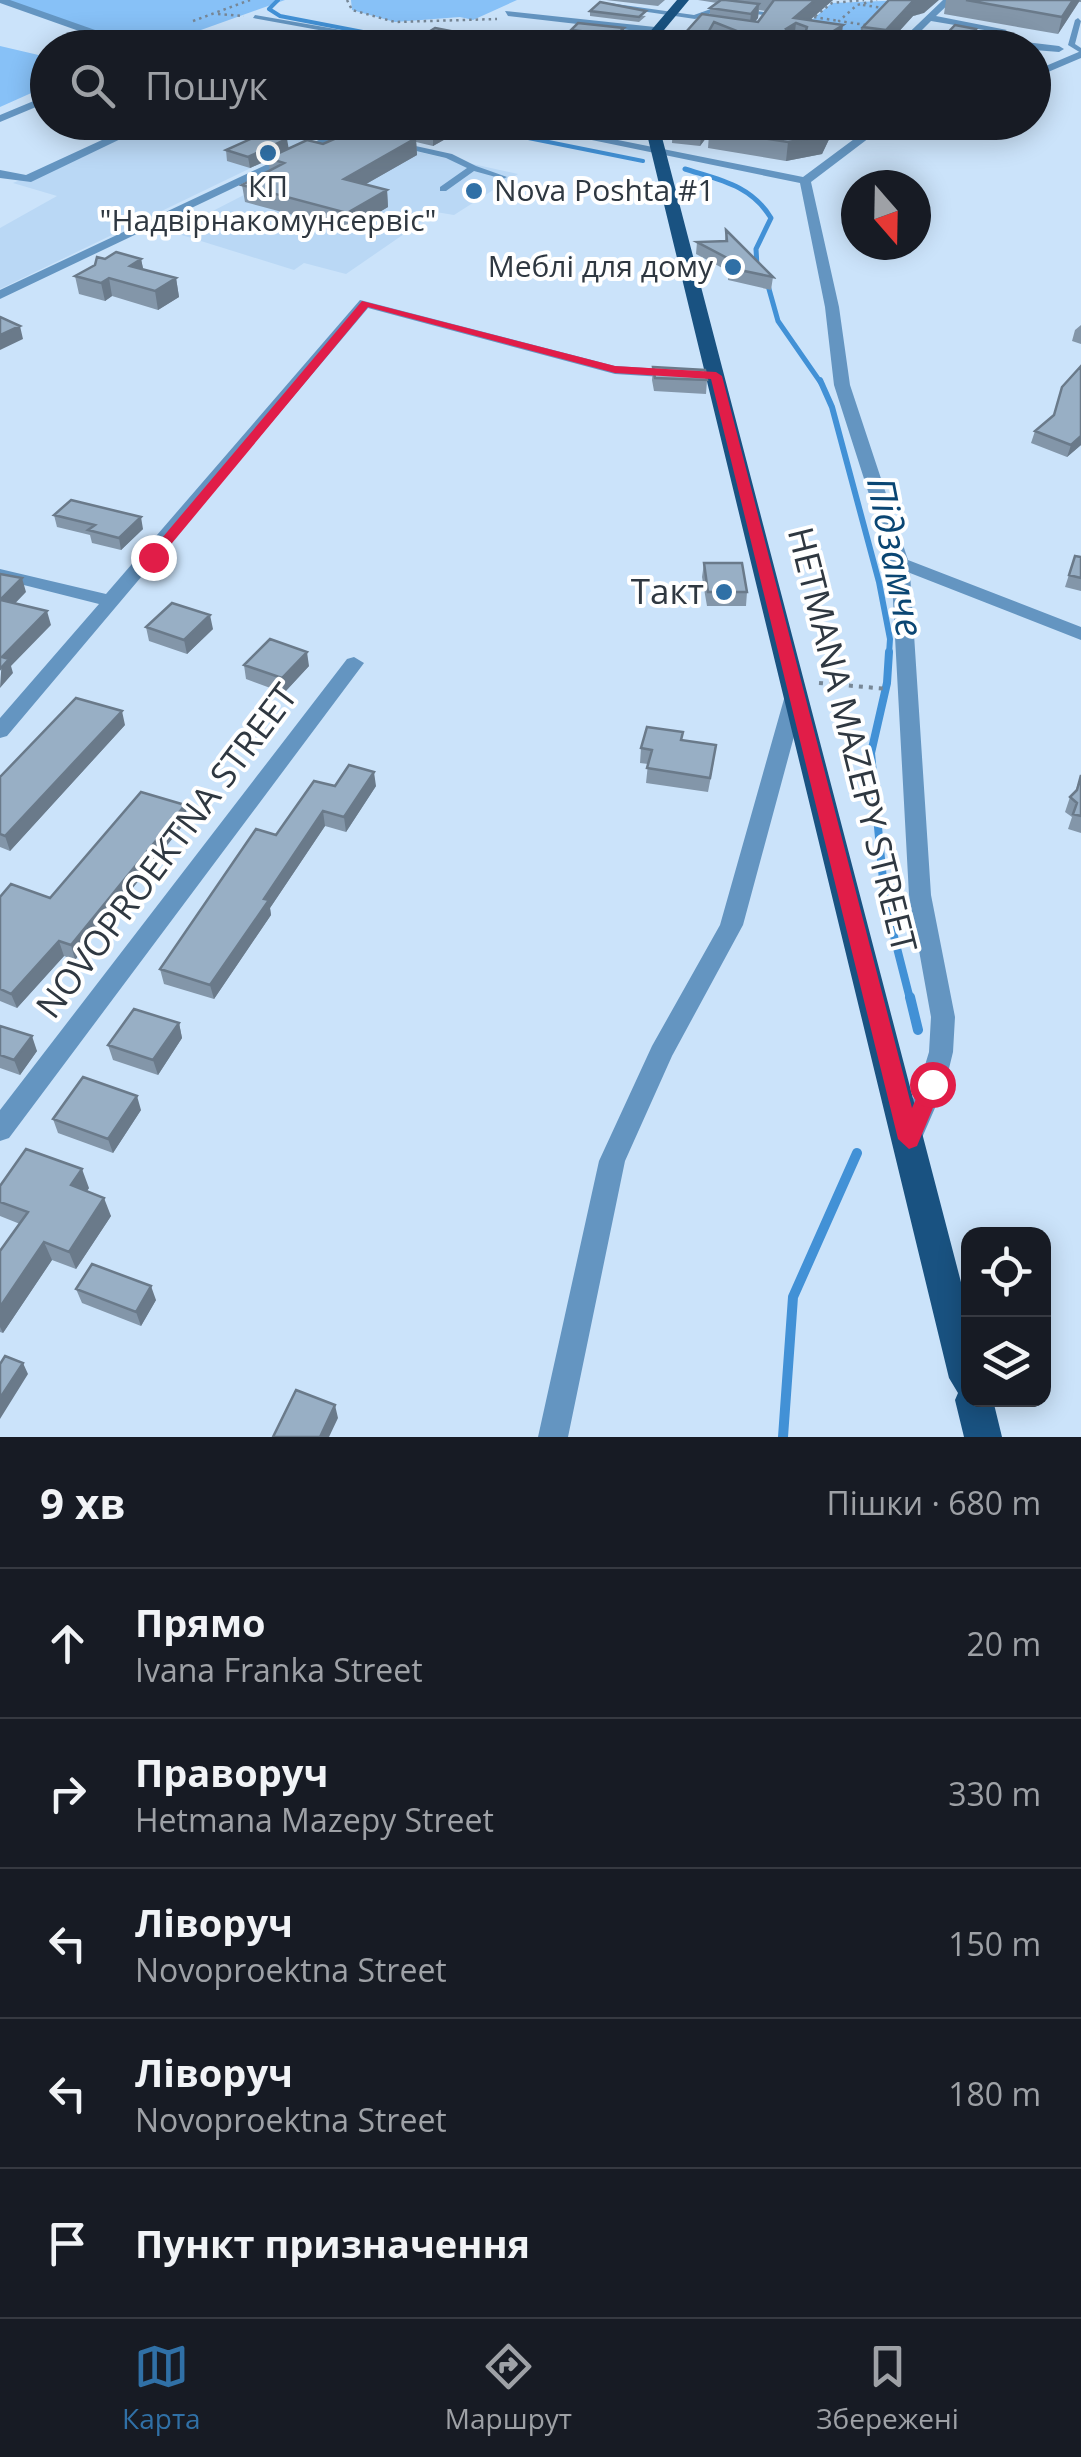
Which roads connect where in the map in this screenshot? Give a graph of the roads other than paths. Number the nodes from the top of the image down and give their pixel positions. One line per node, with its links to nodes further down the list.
1 (1, 0): 12 (street)
2 (683, 0): 6 (main road)
3 (948, 0): 9 (street)
4 (606, 5): 6 (lane)
5 (508, 13): 14 (street)
6 (670, 14): 7 (lane); 14 (main road)
7 (695, 16): 11 (lane); 15 (lane)
8 (255, 17): 13 (lane)
9 (929, 18): 16 (street); 17 (street)
10 (1078, 20): 18 (lane)
11 (707, 29)
12 (90, 30)
13 (330, 30)
14 (655, 30)
15 (757, 30)
16 (917, 30)
17 (1002, 30)
18 (1070, 44): 20 (lane); 21 (lane)
19 (1051, 49): 20 (street)
20 (1059, 50): 21 (lane)
21 (1081, 52): 22 (street)
22 (1051, 67)
23 (30, 106): 24 (street)
24 (0, 119)
25 (113, 140): 33 (street)
26 (334, 140): 37 (street)
27 (602, 140): 31 (street)
28 (656, 140): 31 (main road, HETMANA MAZEPY STREET)
29 (857, 140): 35 (street)
30 (396, 143): 32 (lane)
31 (659, 151): 35 (street); 38 (main road, HETMANA MAZEPY STREET)
32 (473, 168): 34 (lane); 36 (lane)
33 (0, 174)
34 (503, 177)
35 (805, 181): 39 (street)
36 (444, 189)
37 (0, 295)
38 (716, 376): 41 (street); 44 (main road, HETMANA MAZEPY STREET)
39 (900, 563): 42 (street); 47 (street)
40 (0, 574): 41 (street)
41 (111, 602): 45 (street)
42 (1081, 634)
43 (354, 663): 46 (street, NOVOPROEKTNA STREET)
44 (808, 687): 47 (main road, HETMANA MAZEPY STREET); 50 (street)
45 (0, 732)
46 (0, 1130)
47 (909, 1139): 48 (main road, HETMANA MAZEPY STREET)
48 (961, 1350)
49 (976, 1407): 51 (main road)
50 (554, 1437)
51 (983, 1437)

